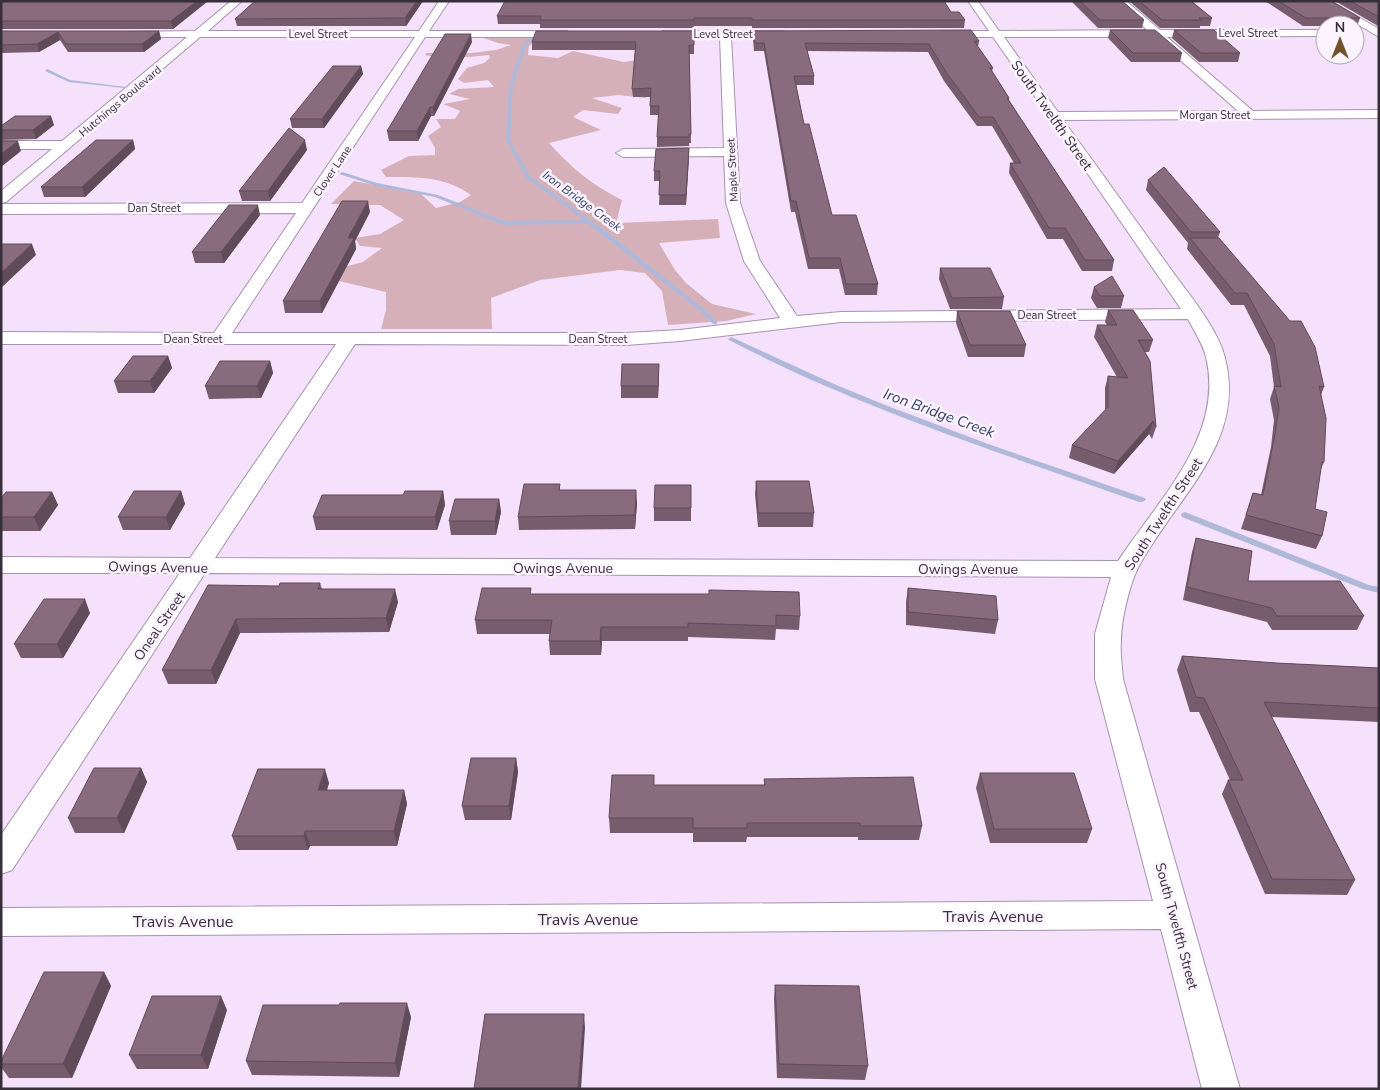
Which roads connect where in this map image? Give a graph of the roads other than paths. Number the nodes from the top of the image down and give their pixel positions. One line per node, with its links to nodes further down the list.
1 (237, 1): 8 (street, Hutchings Boulevard)
2 (444, 1): 9 (street, Clover Lane)
3 (972, 1): 15 (street, South Twelfth Street)
4 (1120, 1): 6 (street)
5 (1324, 1): 18 (street)
6 (1156, 33): 15 (street, Level Street); 16 (street, Level Street); 19 (street)
7 (120, 34): 8 (street, Level Street)
8 (199, 34): 9 (street, Level Street); 23 (street, Hutchings Boulevard)
9 (424, 34): 10 (street, Level Street); 28 (street, Clover Lane)
10 (579, 34)
11 (647, 34): 12 (street, Level Street)
12 (725, 34): 13 (street, Level Street); 24 (street, Maple Street)
13 (792, 34)
14 (927, 34): 15 (street, Level Street)
15 (995, 34): 21 (street, South Twelfth Street)
16 (1315, 34)
17 (1365, 34): 18 (street)
18 (1378, 34)
19 (1250, 114): 20 (street, Morgan Street); 21 (street, Morgan Street)
20 (1379, 114)
21 (1052, 116): 29 (street, South Twelfth Street)
22 (1, 145): 23 (street)
23 (67, 145): 26 (street, Hutchings Boulevard)
24 (732, 152): 25 (street); 30 (street, Maple Street)
25 (623, 153)
26 (1, 199)
27 (1, 208): 28 (street, Dan Street)
28 (307, 208): 32 (street, Clover Lane)
29 (1194, 314): 30 (street, Dean Street); 36 (street, South Twelfth Street)
30 (791, 321): 33 (street, Dean Street)
31 (1, 338): 32 (street, Dean Street)
32 (219, 339): 33 (street, Dean Street)
33 (348, 340): 35 (street, Oneal Street)
34 (1, 565): 35 (street, Owings Avenue)
35 (198, 568): 36 (street, Owings Avenue); 37 (street, Oneal Street)
36 (1125, 569): 38 (street, South Twelfth Street)
37 (1, 861)
38 (1174, 915): 39 (street, Travis Avenue); 40 (street, South Twelfth Street)
39 (1, 922)
40 (1221, 1089)

